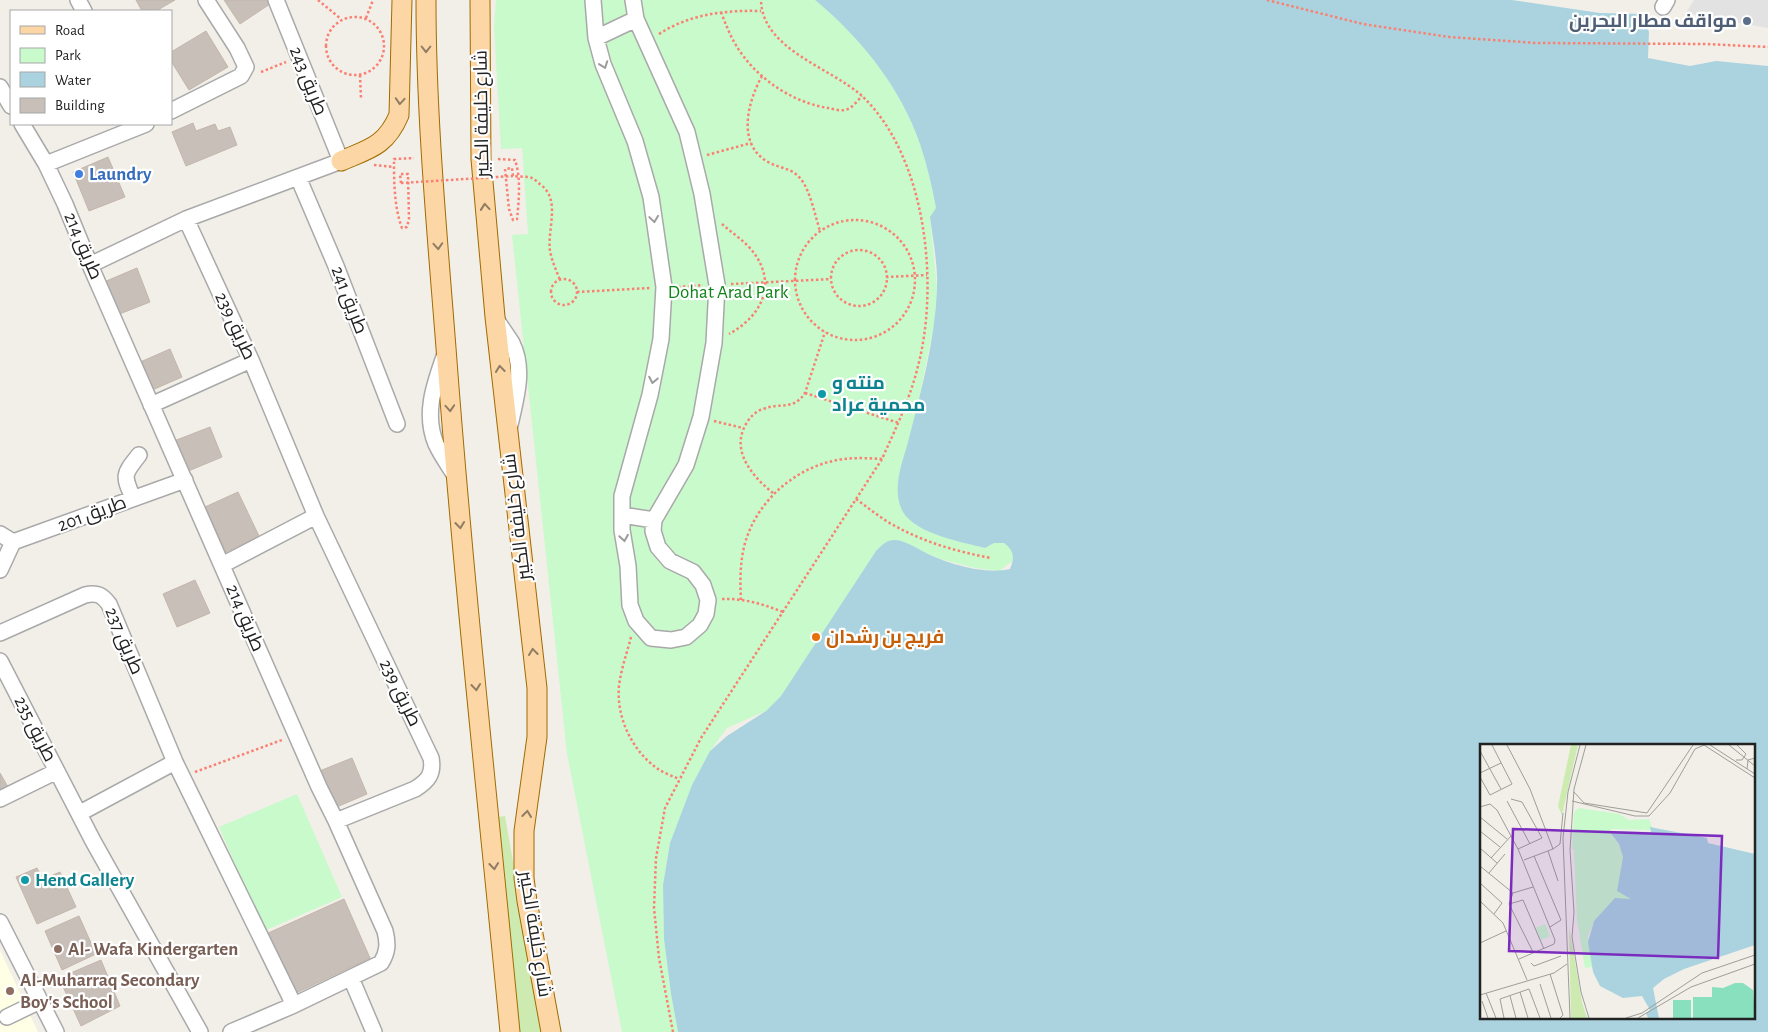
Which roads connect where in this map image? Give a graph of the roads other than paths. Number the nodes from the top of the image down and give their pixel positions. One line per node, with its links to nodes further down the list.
1 (206, 0): 12 (street)
2 (276, 0): 15 (street, طريق 243)
3 (402, 0): 15 (main road, one-way to 15)
4 (426, 0): 48 (main road, شارع خليفة الكبير, one-way to 48)
5 (480, 0): 49 (main road, شارع خليفة الكبير, one-way to 5)
6 (593, 0): 9 (street)
7 (633, 0): 8 (street)
8 (636, 19): 9 (street); 28 (street)
9 (596, 38): 26 (street, one-way to 26)
10 (0, 87): 11 (street)
11 (10, 104)
12 (172, 110)
13 (23, 125): 16 (street, طريق 214)
14 (144, 125): 16 (street)
15 (340, 161): 17 (street)
16 (46, 164): 19 (street, طريق 214)
17 (298, 177): 18 (street); 22 (street, طريق 241)
18 (186, 219): 19 (street); 20 (street, طريق 239)
19 (90, 265): 21 (street, طريق 214)
20 (251, 360): 21 (street); 27 (street, طريق 239)
21 (151, 405): 24 (street, طريق 214)
22 (397, 424)
23 (139, 455): 25 (street)
24 (185, 480): 25 (street, طريق 201); 30 (street, طريق 214)
25 (133, 498): 29 (street, طريق 201)
26 (622, 515): 28 (street); 28 (street, one-way to 28)
27 (316, 516): 30 (street); 38 (street, طريق 239)
28 (654, 520)
29 (6, 538): 31 (street)
30 (222, 565): 38 (street, طريق 214)
31 (0, 570)
32 (0, 633): 34 (street, طريق 237)
33 (0, 660): 35 (street, طريق 235)
34 (175, 762): 37 (street); 42 (street, طريق 237)
35 (57, 771): 36 (street, طريق 235); 37 (street, طريق 235)
36 (0, 799)
37 (80, 813): 45 (street, طريق 235)
38 (336, 821): 40 (street, طريق 214)
39 (0, 922): 41 (street)
40 (351, 978): 42 (street, طريق 214); 47 (street)
41 (40, 1001): 43 (street); 44 (street)
42 (294, 1005): 46 (street, طريق 214)
43 (7, 1017)
44 (56, 1032)
45 (200, 1032)
46 (231, 1032)
47 (374, 1032)
48 (510, 1032)
49 (551, 1032)

